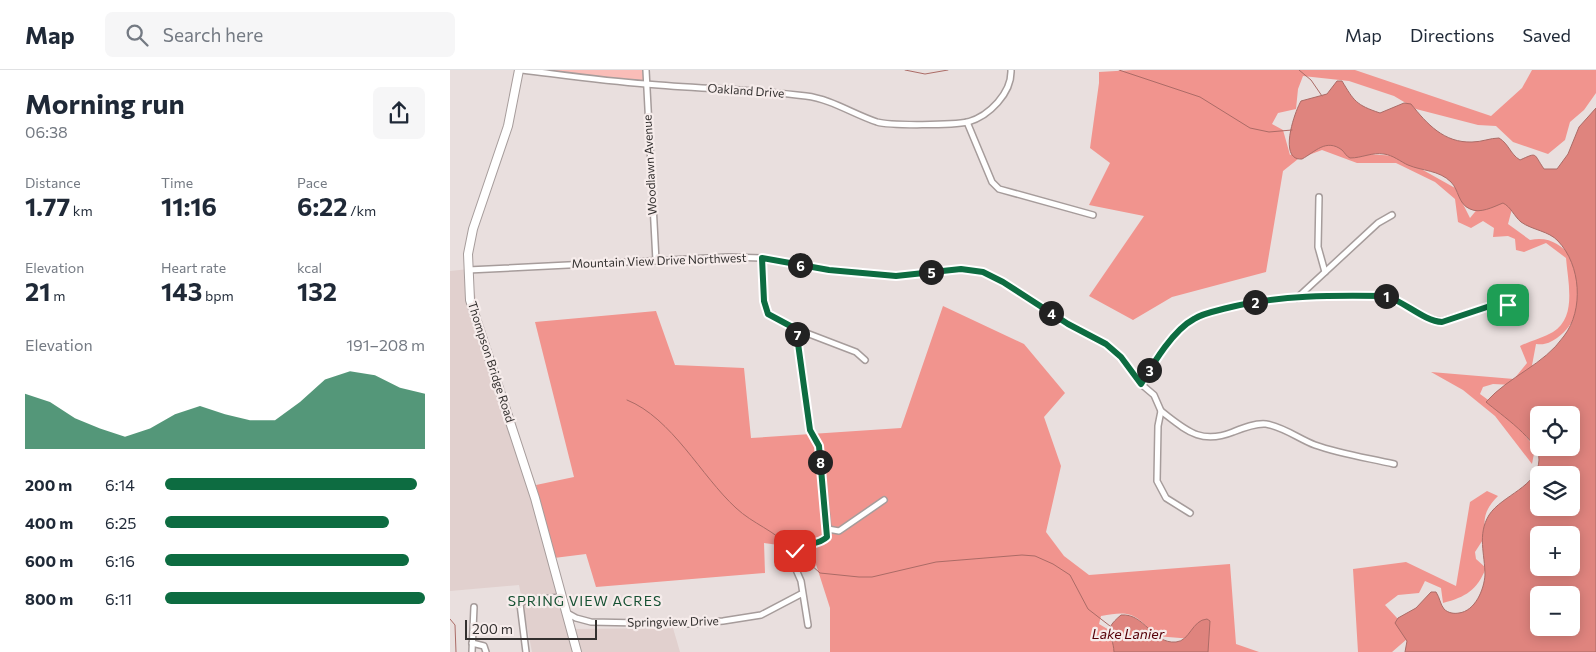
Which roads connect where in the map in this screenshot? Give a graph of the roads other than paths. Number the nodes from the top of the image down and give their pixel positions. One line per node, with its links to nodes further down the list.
1 (520, 70): 4 (street, Oakland Drive); 11 (highway, Thompson Bridge Road)
2 (646, 70): 4 (street, Woodlawn Avenue)
3 (1011, 70): 5 (street)
4 (646, 84): 5 (street, Oakland Drive); 10 (street, Woodlawn Avenue)
5 (967, 122): 7 (street)
6 (1319, 198): 12 (street)
7 (1093, 215)
8 (1392, 215): 12 (street)
9 (762, 258): 10 (street, Mountain View Drive Northwest); 15 (street); 17 (street, Mountain View Drive Northwest)
10 (656, 261): 11 (street, Mountain View Drive Northwest)
11 (468, 270): 24 (highway, Thompson Bridge Road)
12 (1325, 272): 13 (street)
13 (1297, 298): 14 (street); 17 (street)
14 (1502, 302)
15 (796, 329): 16 (street); 22 (street)
16 (865, 360)
17 (1141, 384): 18 (street, Mountain View Drive Northwest)
18 (1161, 411): 19 (street, Mountain View Drive Northwest); 21 (street)
19 (1394, 464)
20 (884, 500): 22 (street)
21 (1190, 513)
22 (828, 529): 23 (street)
23 (801, 594): 26 (street, Springview Drive); 27 (street)
24 (562, 598): 26 (highway, Thompson Bridge Road); 31 (street)
25 (474, 607): 28 (street)
26 (566, 612): 32 (highway, Thompson Bridge Road)
27 (808, 625)
28 (472, 643): 29 (street); 30 (street)
29 (472, 652)
30 (486, 652)
31 (526, 652)
32 (577, 652)

